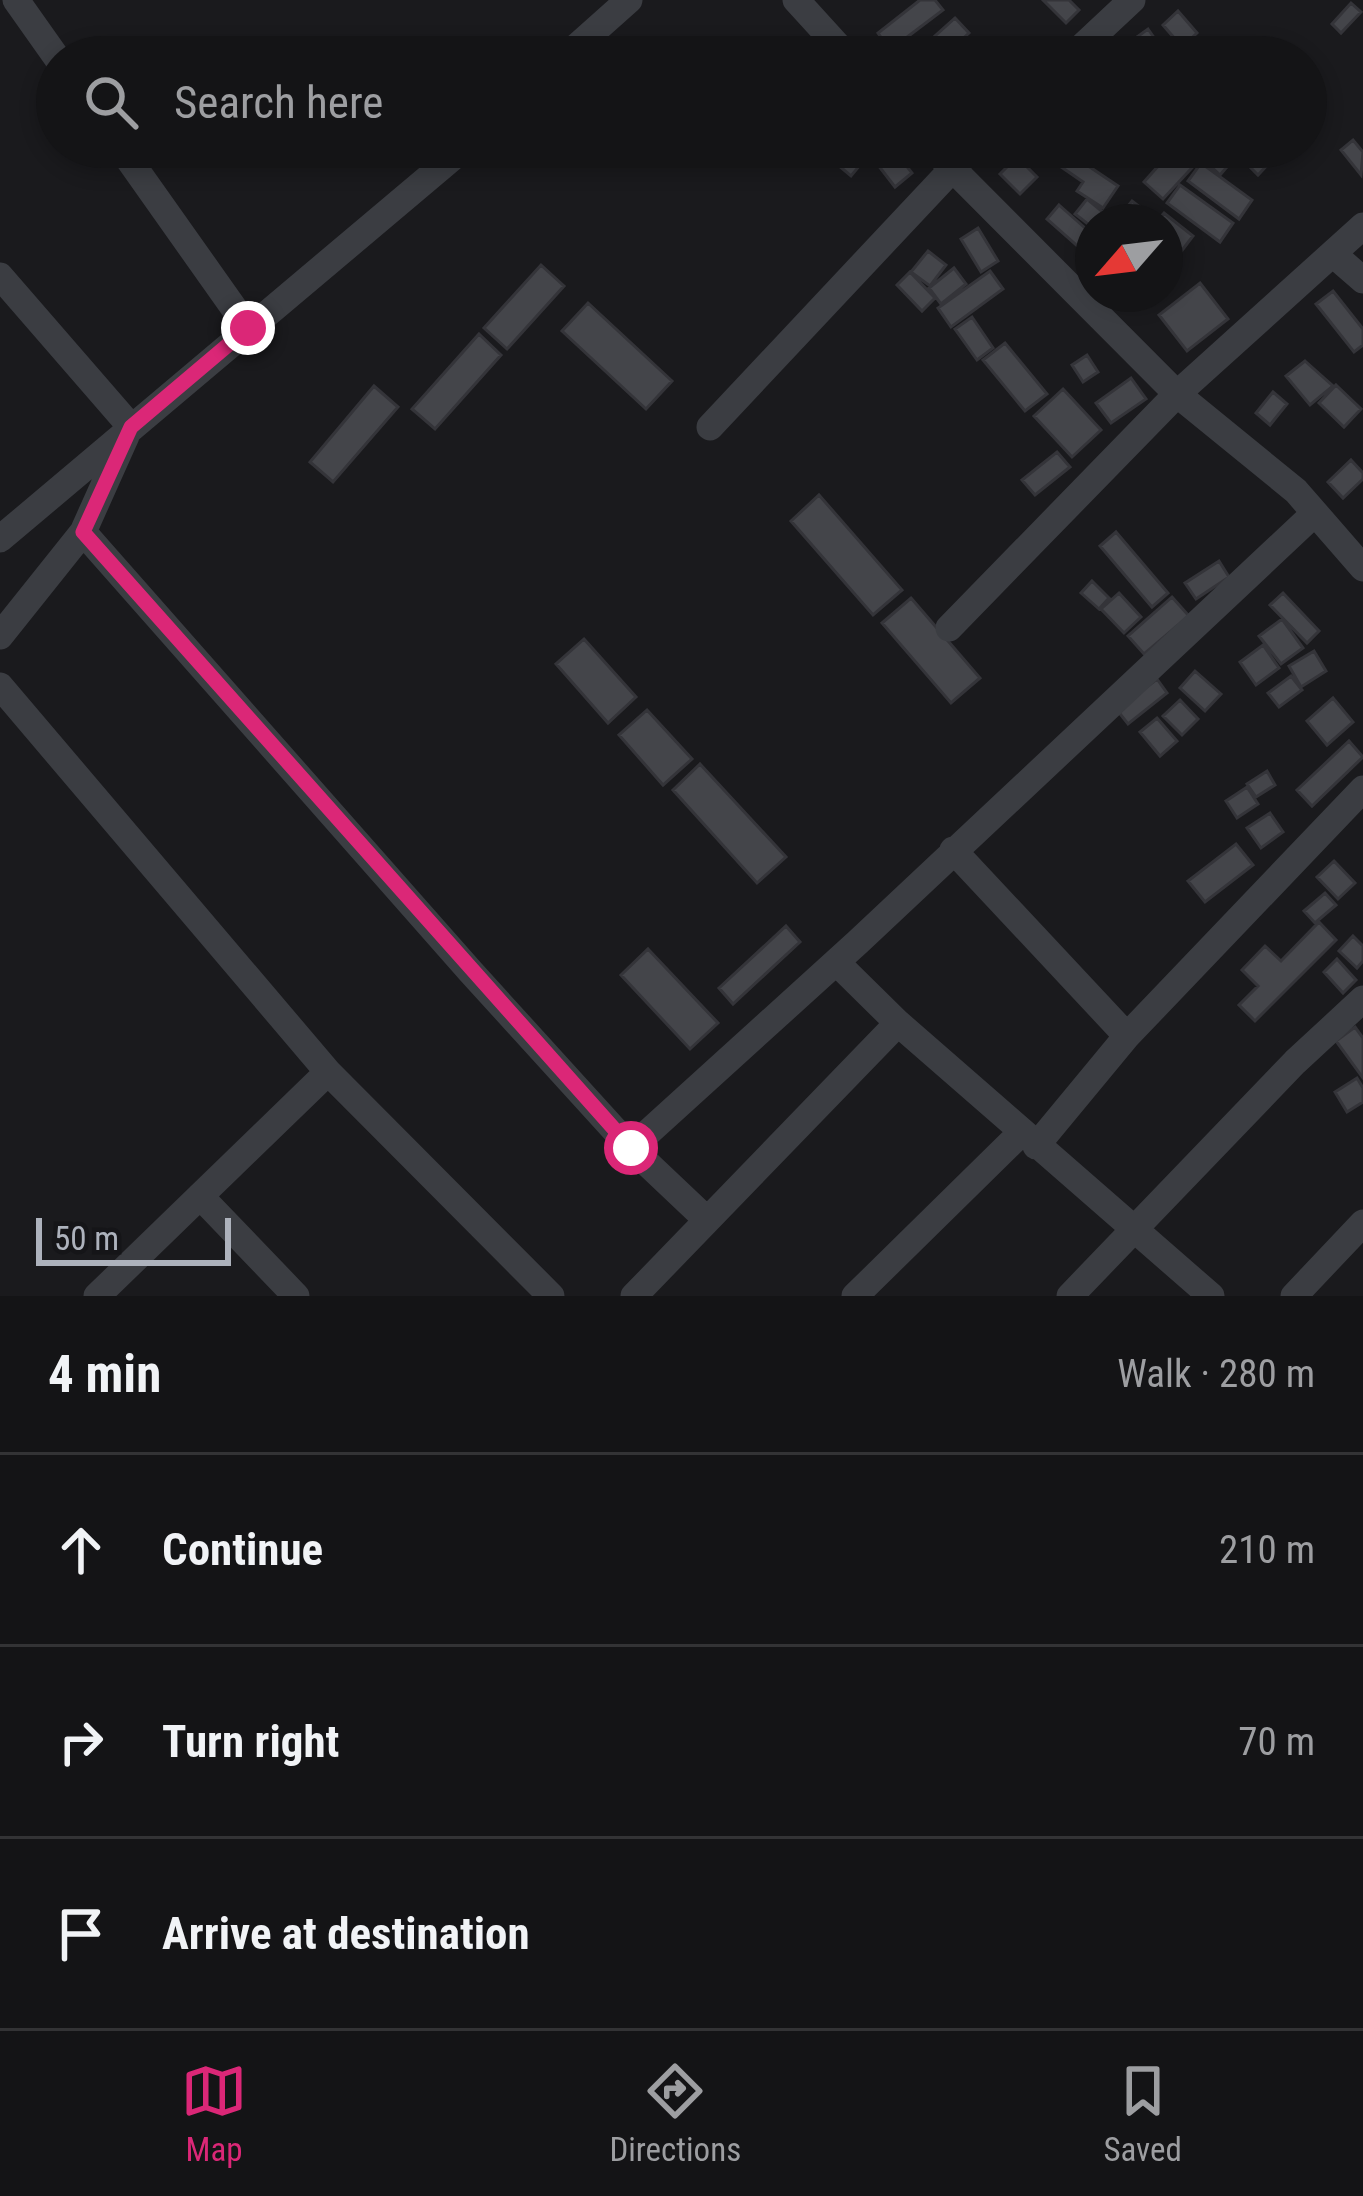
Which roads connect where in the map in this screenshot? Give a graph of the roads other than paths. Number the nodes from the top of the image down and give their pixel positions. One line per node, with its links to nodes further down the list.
1 (16, 0): 5 (street)
2 (629, 0): 6 (street)
3 (796, 0): 7 (street)
4 (1132, 0): 8 (street)
5 (41, 36)
6 (589, 36)
7 (829, 36)
8 (1093, 36)
9 (135, 168): 16 (street)
10 (440, 168): 16 (street)
11 (951, 168): 17 (street); 19 (street)
12 (1363, 226): 13 (street)
13 (1333, 254): 15 (street); 17 (street)
14 (0, 276): 18 (street)
15 (1363, 280)
16 (248, 328): 18 (street)
17 (1177, 394): 20 (street); 24 (street)
18 (131, 427): 21 (street); 22 (street)
19 (710, 428)
20 (1315, 513): 23 (street); 28 (street)
21 (83, 532): 25 (street); 35 (street)
22 (0, 539)
23 (1361, 562)
24 (949, 628)
25 (0, 636)
26 (0, 686): 33 (street)
27 (1363, 789): 32 (street)
28 (953, 850): 29 (street); 32 (street)
29 (836, 962): 31 (street); 35 (street)
30 (1363, 999): 39 (street)
31 (898, 1023): 34 (street); 37 (street)
32 (1127, 1036): 34 (street)
33 (328, 1072): 36 (street); 42 (street)
34 (1028, 1139): 39 (street); 44 (street)
35 (631, 1148): 37 (street)
36 (200, 1196): 40 (street); 41 (street)
37 (706, 1219): 43 (street)
38 (1363, 1223): 47 (street)
39 (1134, 1229): 45 (street); 46 (street)
40 (97, 1296)
41 (296, 1296)
42 (551, 1296)
43 (634, 1296)
44 (855, 1296)
45 (1070, 1296)
46 (1210, 1296)
47 (1294, 1296)

